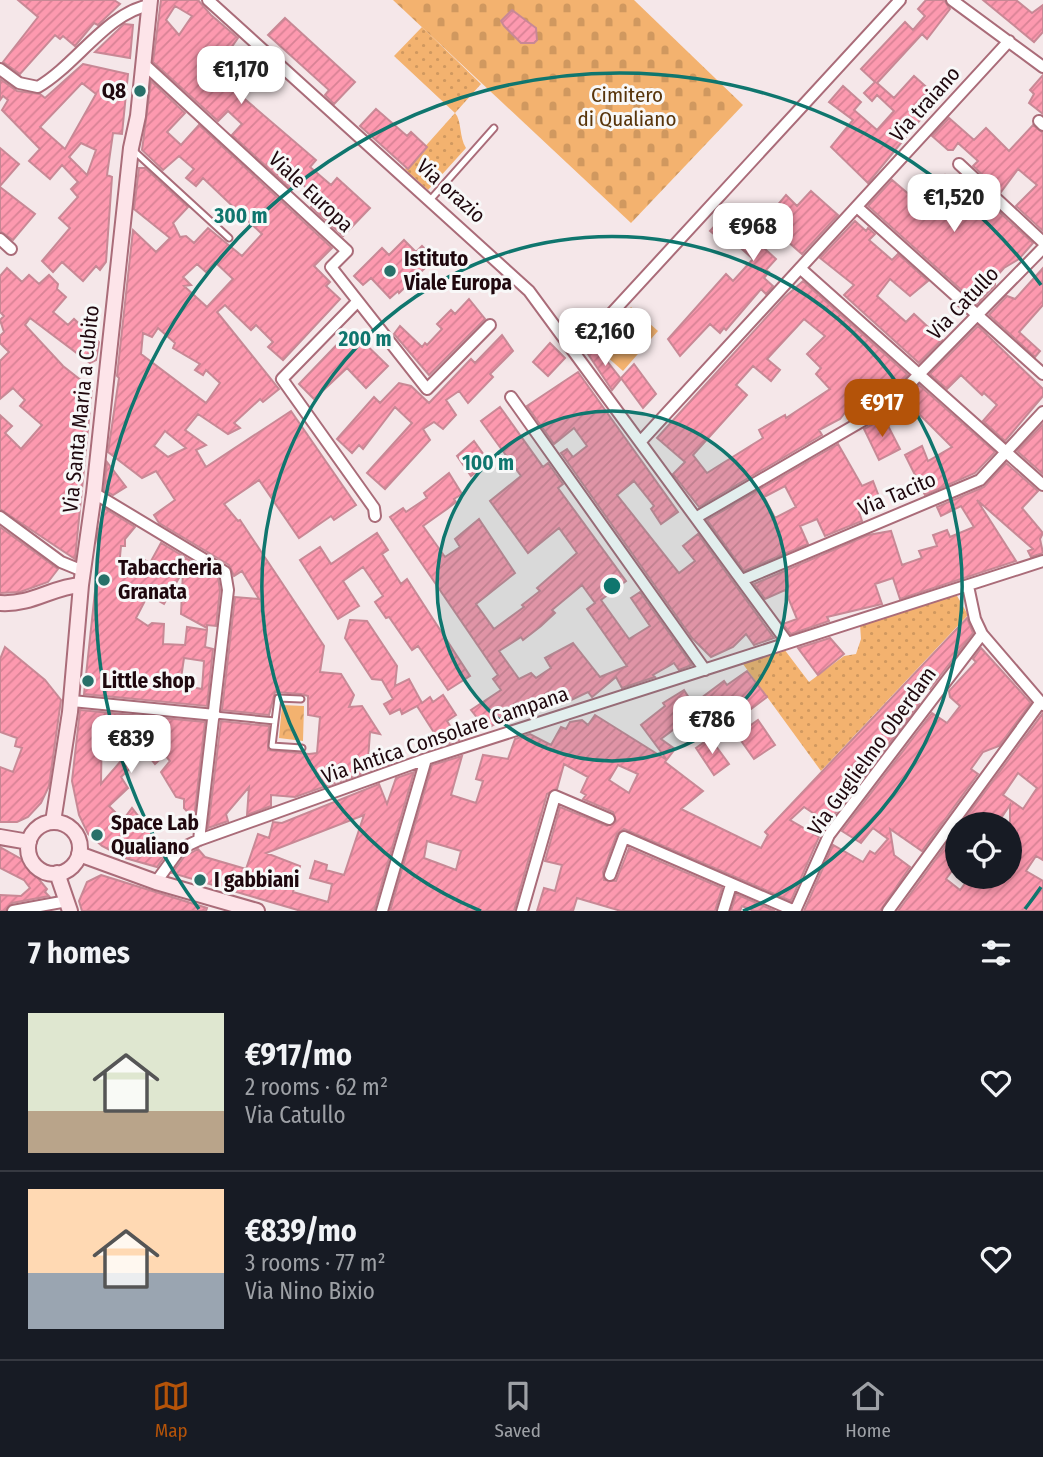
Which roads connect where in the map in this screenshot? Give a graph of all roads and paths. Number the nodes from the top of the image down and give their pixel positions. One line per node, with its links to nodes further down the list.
1 (208, 0): 12 (street, Via orazio)
2 (900, 0): 23 (street)
3 (951, 0): 5 (street)
4 (150, 2): 6 (main road, Via Santa Maria a Cubito); 8 (street)
5 (1009, 41): 7 (street); 13 (street, Via traiano)
6 (144, 64): 10 (main road, Via Santa Maria a Cubito); 20 (street, Viale Europa)
7 (1043, 67)
8 (0, 69)
9 (494, 128): 12 (lane)
10 (131, 148): 14 (lane); 31 (main road, Via Santa Maria a Cubito)
11 (958, 164): 16 (street)
12 (431, 199): 23 (street, Via orazio)
13 (857, 207): 19 (street, Via traiano); 21 (street)
14 (229, 238)
15 (0, 239): 18 (street)
16 (1043, 242)
17 (1043, 248): 21 (street, Via Catullo)
18 (11, 249)
19 (801, 269): 25 (street); 28 (street, Via traiano)
20 (357, 302): 22 (street, Viale Europa); 32 (street)
21 (979, 315): 24 (street); 25 (street, Via Catullo)
22 (490, 324)
23 (576, 352): 28 (street, Via orazio)
24 (1043, 374)
25 (919, 375): 29 (street); 34 (street, Via Catullo)
26 (511, 397): 42 (street)
27 (1043, 412): 29 (street, Via Tacito)
28 (642, 440): 34 (street, Via orazio)
29 (1007, 453): 30 (street); 37 (street, Via Tacito)
30 (1043, 485)
31 (94, 493): 36 (main road, Via Santa Maria a Cubito); 46 (street)
32 (375, 516)
33 (0, 517): 36 (street)
34 (697, 517): 37 (street, Via orazio)
35 (1043, 561): 38 (street, Via Antica Consolare Campana)
36 (82, 578): 39 (main road); 44 (main road, Via Santa Maria a Cubito)
37 (742, 580): 41 (street, Via orazio)
38 (968, 586): 40 (street); 41 (street, Via Antica Consolare Campana)
39 (0, 603)
40 (982, 634): 45 (street); 66 (street, Via Guglielmo Oberdam)
41 (787, 642): 42 (street, Via Antica Consolare Campana)
42 (705, 670): 49 (street, Via Antica Consolare Campana)
43 (301, 699): 47 (lane)
44 (72, 701): 46 (street); 51 (main road, Via Santa Maria a Cubito)
45 (1041, 704): 67 (street)
46 (215, 715): 47 (lane); 53 (street)
47 (275, 721): 48 (lane)
48 (302, 748)
49 (426, 759): 53 (street, Via Antica Consolare Campana); 63 (street)
50 (609, 819): 64 (street)
51 (53, 822): 54 (main road); 55 (main road)
52 (0, 837): 54 (main road)
53 (199, 841): 58 (street, Via Antica Consolare Campana)
54 (29, 842): 56 (main road)
55 (79, 854): 56 (main road); 58 (main road)
56 (57, 873): 60 (main road)
57 (610, 875): 59 (street, Via Guglielmo Oberdam)
58 (156, 882): 62 (main road)
59 (731, 885): 65 (street); 66 (street, Via Guglielmo Oberdam)
60 (68, 906): 61 (street)
61 (13, 911)
62 (257, 911)
63 (382, 911)
64 (522, 911)
65 (723, 911)
66 (795, 911)
67 (888, 911)

